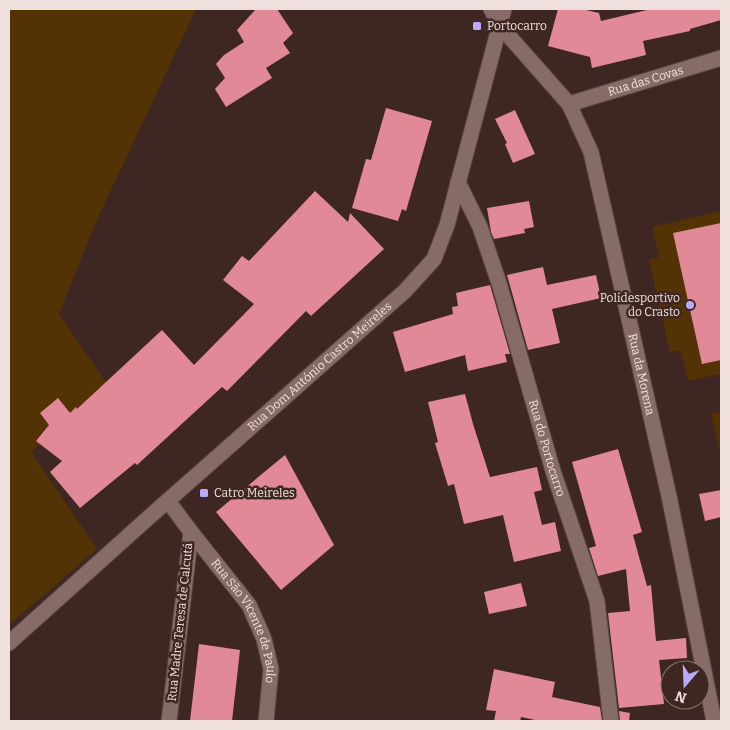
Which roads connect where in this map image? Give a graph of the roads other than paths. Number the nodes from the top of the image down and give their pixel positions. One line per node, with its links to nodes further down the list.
1 (491, 9): 3 (street, Rua da Morena)
2 (504, 9): 3 (street, Rua Dom António Castro Meireles)
3 (500, 26): 5 (street, Rua da Morena); 6 (street, Rua Dom António Castro Meireles)
4 (721, 58): 5 (street, Rua das Covas)
5 (569, 104): 13 (street, Rua da Morena)
6 (458, 182): 7 (street, Rua Dom António Castro Meireles); 12 (street, Rua do Portocarro)
7 (168, 501): 8 (street, Rua Madre Teresa de Calcutá); 9 (street, Rua Dom António Castro Meireles)
8 (191, 532): 10 (street, Rua Madre Teresa de Calcutá); 11 (street, Rua São Vicente de Paulo)
9 (9, 643)
10 (169, 721)
11 (266, 721)
12 (610, 721)
13 (714, 721)

